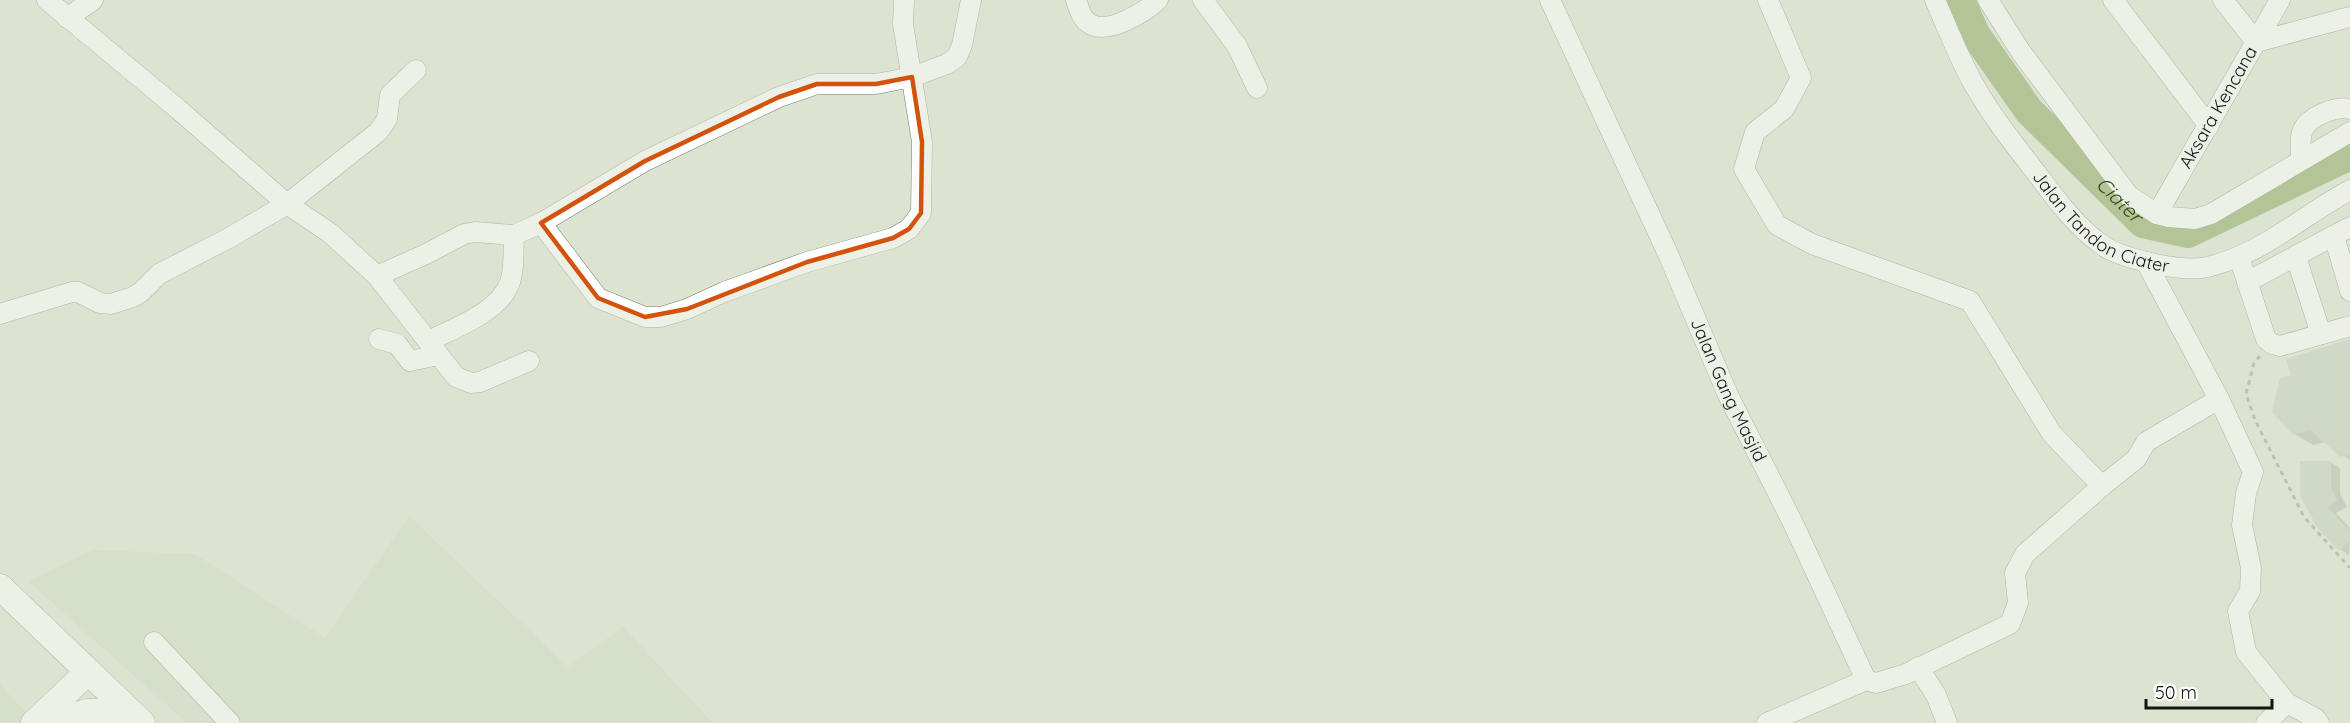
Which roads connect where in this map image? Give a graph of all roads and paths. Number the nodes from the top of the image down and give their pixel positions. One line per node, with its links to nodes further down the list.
1 (47, 0): 16 (street)
2 (93, 0): 16 (street)
3 (904, 0): 19 (street)
4 (971, 0): 19 (street)
5 (1076, 0): 6 (street)
6 (1158, 0)
7 (1203, 0): 20 (street)
8 (1550, 0): 51 (street, Jalan Gang Masjid)
9 (1768, 0): 45 (street)
10 (1935, 0): 33 (street, Jalan Tandon Ciater)
11 (1988, 0): 27 (street)
12 (2113, 0): 22 (street)
13 (2223, 0): 17 (street)
14 (2280, 0): 17 (street, Aksara Kencana)
15 (2350, 17): 17 (street)
16 (67, 18): 26 (street)
17 (2256, 42): 22 (street, Aksara Kencana)
18 (416, 70): 26 (street)
19 (912, 77): 28 (street); 28 (street)
20 (1257, 88)
21 (2350, 109): 24 (street)
22 (2209, 126): 27 (street, Aksara Kencana)
23 (2350, 132): 24 (street)
24 (2301, 159): 27 (street)
25 (2350, 190): 31 (street, Jalan Tandon Ciater)
26 (287, 204): 34 (street); 37 (street)
27 (2157, 214)
28 (541, 223): 30 (street)
29 (2342, 232): 32 (street); 36 (street)
30 (514, 235): 34 (street); 42 (street)
31 (2239, 257): 33 (street, Jalan Tandon Ciater); 35 (street)
32 (2296, 257): 35 (street); 39 (street)
33 (2146, 262): 44 (street)
34 (376, 276): 42 (street)
35 (2247, 282): 41 (street)
36 (2350, 291)
37 (0, 314)
38 (2350, 326): 39 (street)
39 (2321, 334): 41 (street)
40 (379, 339): 42 (street)
41 (2272, 344): 46 (path)
42 (434, 348): 43 (street)
43 (530, 361)
44 (2219, 399): 45 (street); 52 (street)
45 (2102, 486): 49 (street)
46 (2350, 568)
47 (0, 587): 50 (main road)
48 (154, 642): 57 (street)
49 (1918, 667): 51 (street); 59 (street)
50 (88, 672): 54 (main road); 56 (main road)
51 (1866, 680): 58 (street)
52 (2288, 703): 60 (street); 61 (street)
53 (116, 721): 55 (main road)
54 (34, 723)
55 (64, 723)
56 (142, 723)
57 (230, 723)
58 (1767, 723)
59 (1947, 723)
60 (2266, 723)
61 (2319, 723)

